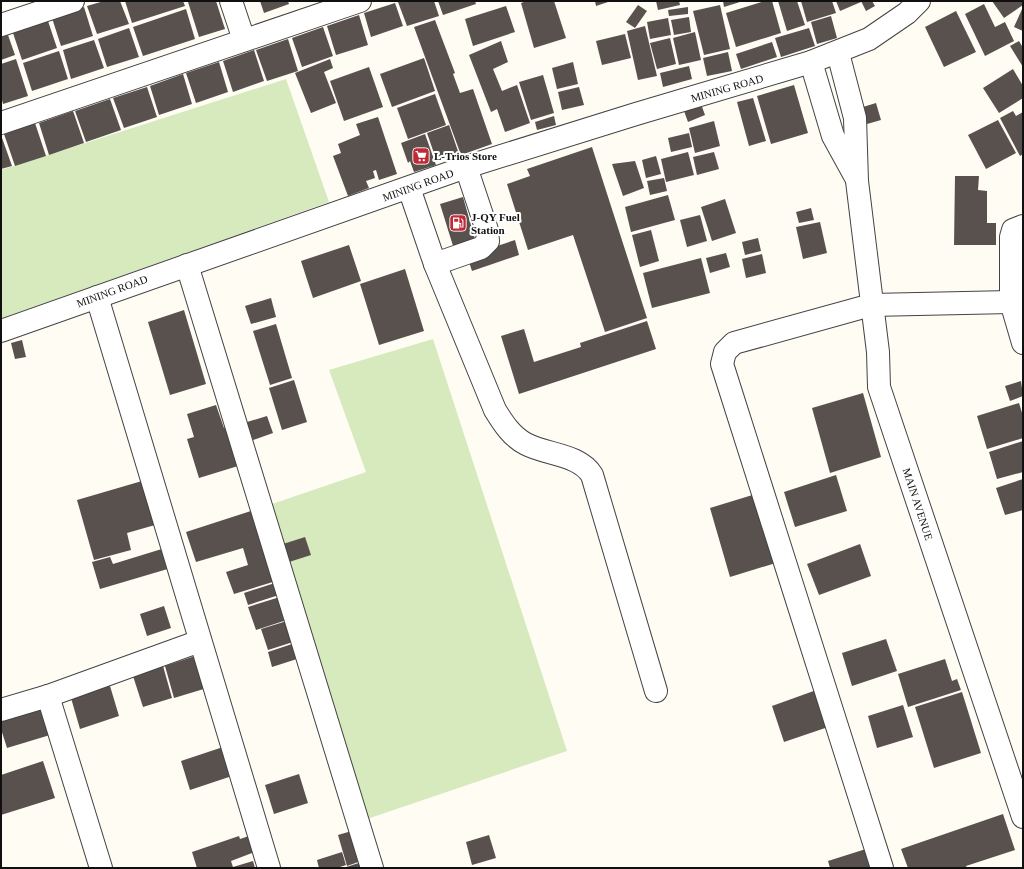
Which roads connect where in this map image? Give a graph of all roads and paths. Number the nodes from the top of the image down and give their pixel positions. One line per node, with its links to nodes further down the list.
1 (73, 1): 5 (street)
2 (231, 1): 6 (street)
3 (360, 1): 6 (street)
4 (919, 1): 7 (street, MINING ROAD)
5 (1, 24)
6 (244, 40): 9 (street)
7 (838, 53): 8 (street, MINING ROAD); 11 (street, MAIN AVENUE)
8 (811, 62): 10 (street, MINING ROAD); 11 (street, MAIN AVENUE)
9 (1, 123)
10 (466, 167): 12 (street, MINING ROAD); 14 (street)
11 (857, 181): 18 (street, MAIN AVENUE)
12 (409, 188): 14 (street); 15 (street, MINING ROAD)
13 (1023, 226): 17 (street)
14 (435, 264): 22 (street)
15 (187, 265): 16 (street, MINING ROAD); 28 (street)
16 (97, 297): 19 (street, MINING ROAD); 21 (street)
17 (1017, 300): 18 (street); 20 (street)
18 (871, 305): 25 (street, MAIN AVENUE); 29 (street)
19 (1, 330)
20 (1023, 343)
21 (200, 641): 23 (street); 27 (street)
22 (656, 691)
23 (48, 696): 24 (street); 26 (street)
24 (1, 710)
25 (1023, 817)
26 (100, 868)
27 (268, 868)
28 (372, 868)
29 (882, 868)

